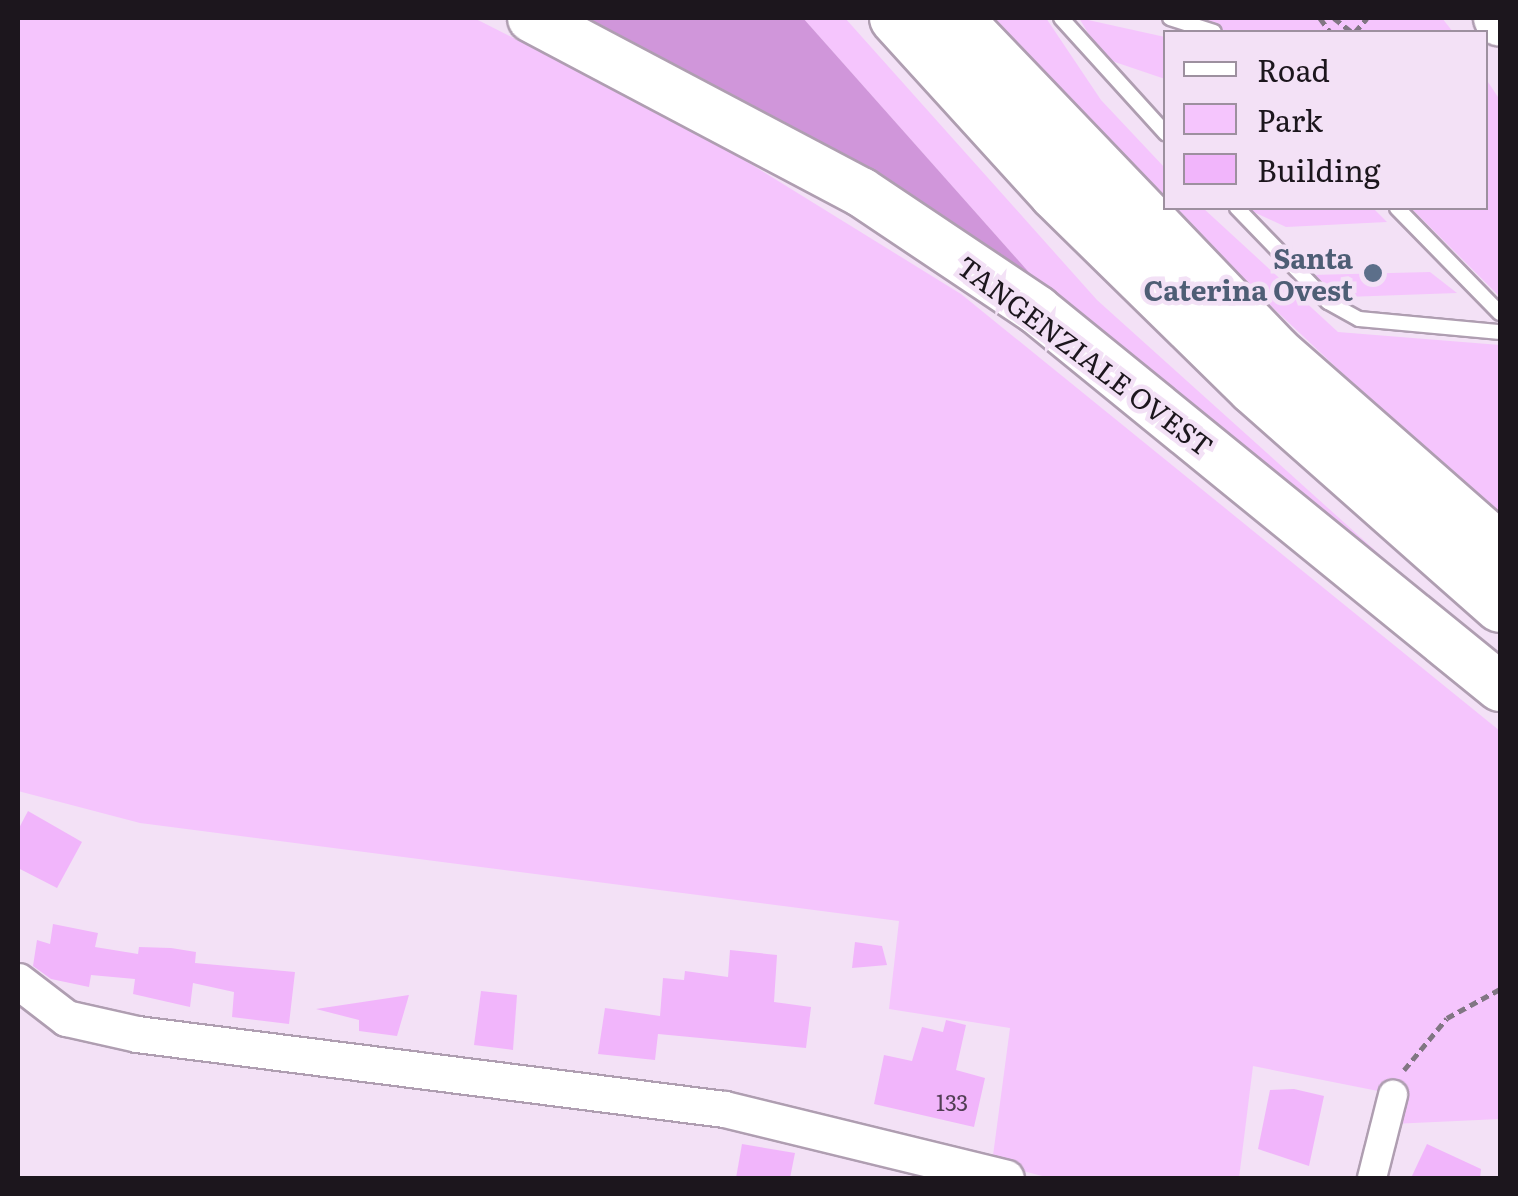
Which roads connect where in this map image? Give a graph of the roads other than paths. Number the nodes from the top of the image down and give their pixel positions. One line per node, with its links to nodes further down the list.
1 (532, 18): 14 (highway, TANGENZIALE OVEST)
2 (896, 18): 13 (highway)
3 (955, 18): 12 (highway)
4 (1061, 18): 7 (lane)
5 (1170, 18): 6 (lane)
6 (1208, 30)
7 (1163, 131)
8 (1239, 210): 11 (lane)
9 (1399, 210): 10 (lane)
10 (1500, 313)
11 (1500, 332)
12 (1500, 550)
13 (1500, 606)
14 (1500, 687)
15 (18, 981): 17 (street)
16 (1392, 1095): 18 (street)
17 (1006, 1178)
18 (1372, 1178)

